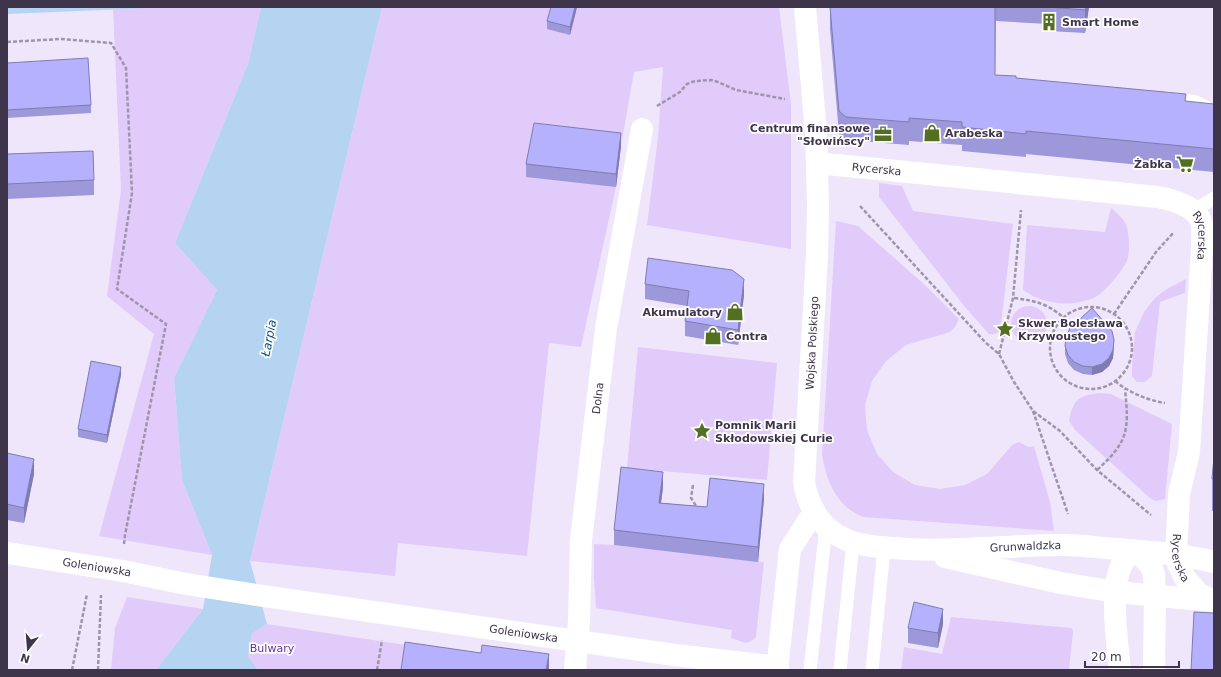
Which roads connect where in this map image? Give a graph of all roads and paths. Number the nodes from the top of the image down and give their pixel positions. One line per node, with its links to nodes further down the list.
1 (805, 7): 7 (street, Wojska Polskiego)
2 (7, 42): 26 (path)
3 (1157, 96): 5 (lane)
4 (788, 100): 6 (path)
5 (1214, 111)
6 (642, 129): 39 (street, Dolna)
7 (818, 163): 8 (street, Rycerska); 25 (street, Wojska Polskiego)
8 (1023, 183): 11 (street, Rycerska); 12 (path)
9 (1214, 198): 11 (lane)
10 (860, 206): 15 (path)
11 (1193, 211): 13 (path); 18 (street, Rycerska)
12 (1013, 298): 14 (path); 15 (path)
13 (1114, 314): 14 (path); 16 (path)
14 (1064, 318): 16 (path)
15 (999, 354): 19 (path)
16 (1115, 381): 17 (path)
17 (1125, 389): 18 (path); 20 (path)
18 (1192, 406): 32 (street, Rycerska)
19 (1033, 411): 20 (path); 23 (path)
20 (1097, 470): 24 (path)
21 (693, 484): 22 (path)
22 (698, 510)
23 (1068, 514)
24 (1151, 515)
25 (820, 519): 27 (street, Grunwaldzka); 40 (street); 44 (lane)
26 (125, 536)
27 (853, 543): 28 (street, Grunwaldzka); 45 (lane)
28 (884, 548): 29 (street, Grunwaldzka); 46 (lane)
29 (915, 550): 30 (street, Grunwaldzka); 35 (street, Grunwaldzka)
30 (1136, 551): 32 (street, Grunwaldzka); 35 (street); 36 (street)
31 (7, 553): 34 (street, Goleniowska)
32 (1176, 556): 33 (street, Grunwaldzka); 37 (street, Rycerska)
33 (1214, 562)
34 (102, 569): 39 (street, Goleniowska); 42 (path)
35 (1116, 592): 36 (street, Grunwaldzka); 47 (street)
36 (1155, 596): 37 (street, Grunwaldzka); 48 (street)
37 (1214, 601)
38 (82, 620): 41 (path)
39 (578, 641): 40 (street, Goleniowska); 43 (street, Dolna)
40 (778, 668)
41 (72, 670)
42 (98, 670)
43 (575, 670)
44 (810, 670)
45 (840, 670)
46 (872, 670)
47 (1120, 670)
48 (1154, 670)

